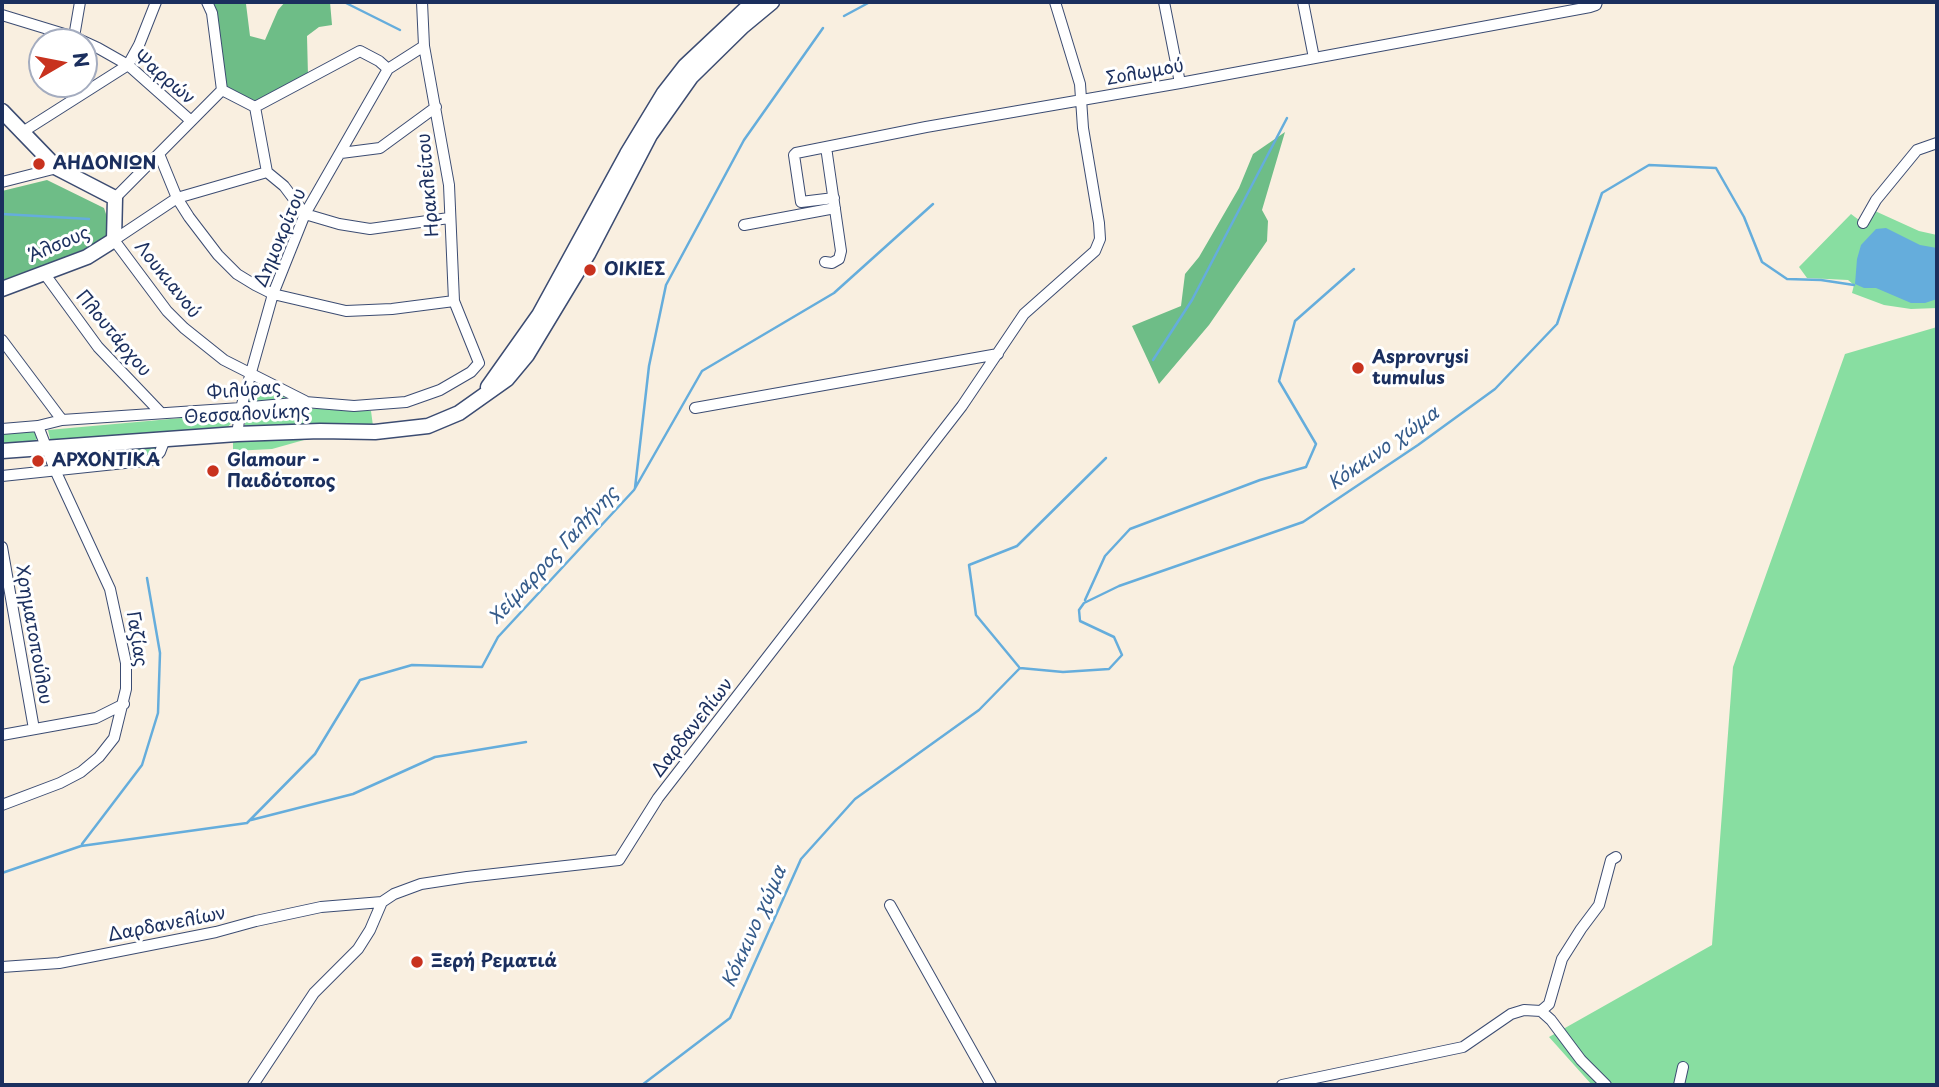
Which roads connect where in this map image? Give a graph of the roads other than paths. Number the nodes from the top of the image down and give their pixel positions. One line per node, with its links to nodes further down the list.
1 (80, 2): 13 (street)
2 (156, 2): 17 (street)
3 (422, 2): 14 (street, Ηρακλείτου)
4 (753, 2): 51 (main road, Θεσσαλονίκης)
5 (772, 2): 51 (main road, Θεσσαλονίκης)
6 (1055, 2): 21 (street)
7 (1164, 2): 19 (street)
8 (1303, 2): 16 (street)
9 (208, 3): 20 (street)
10 (1596, 3): 16 (street, Σολωμού)
11 (2, 15): 12 (street, Ψαρρών)
12 (45, 28)
13 (76, 28)
14 (424, 46): 18 (street, Δημοκρίτου); 23 (street, Ηρακλείτου)
15 (98, 49): 17 (street, Ψαρρών)
16 (1314, 58): 19 (street, Σολωμού)
17 (128, 65): 25 (street, Ψαρρών); 26 (street)
18 (388, 69): 22 (street); 29 (street, Δημοκρίτου)
19 (1180, 82): 21 (street, Σολωμού)
20 (222, 90): 22 (street); 25 (street)
21 (1081, 99): 28 (street, Σολωμού); 48 (street, Δαρδανελίων)
22 (255, 107): 32 (street)
23 (436, 107): 29 (street); 38 (street, Ηρακλείτου)
24 (2, 111): 26 (main road)
25 (190, 120): 30 (street)
26 (21, 133): 31 (main road)
27 (1937, 143): 39 (street)
28 (826, 147): 36 (street); 36 (street, Σολωμού)
29 (341, 153): 37 (street, Δημοκρίτου)
30 (159, 154): 34 (street); 35 (street)
31 (57, 168): 33 (street); 34 (main road)
32 (267, 172): 35 (street); 37 (street)
33 (2, 182)
34 (114, 198): 41 (main road, Άλσους)
35 (177, 198): 41 (street); 45 (street)
36 (834, 203): 40 (street); 42 (street)
37 (305, 214): 38 (street); 45 (street, Δημοκρίτου)
38 (449, 218): 46 (street, Ηρακλείτου)
39 (1863, 223)
40 (744, 225)
41 (114, 240): 43 (main road, Άλσους); 50 (street, Λουκιανού)
42 (825, 262)
43 (44, 273): 44 (main road, Άλσους); 55 (street, Πλουτάρχου)
44 (2, 289)
45 (273, 294): 46 (street); 50 (street, Δημοκρίτου)
46 (454, 301): 49 (street, Ηρακλείτου)
47 (2, 340): 56 (street)
48 (998, 354): 54 (street); 71 (street, Δαρδανελίων)
49 (479, 363): 52 (street, Φιλύρας)
50 (250, 375): 52 (street, Λουκιανού); 53 (street, Δημοκρίτου)
51 (484, 393): 59 (main road, Θεσσαλονίκης)
52 (305, 402): 53 (street, Φιλύρας)
53 (241, 408): 55 (street, Φιλύρας); 59 (street, Δημοκρίτου)
54 (695, 408)
55 (161, 413): 56 (street, Φιλύρας)
56 (62, 420): 57 (street, Φιλύρας)
57 (38, 426): 58 (street, Φιλύρας); 61 (street, Γαζίας)
58 (2, 429)
59 (237, 434): 60 (main road, Θεσσαλονίκης)
60 (165, 439): 61 (main road, Θεσσαλονίκης); 63 (street)
61 (46, 449): 62 (main road, Θεσσαλονίκης); 63 (street, Γαζίας)
62 (2, 451)
63 (55, 470): 64 (street); 66 (street, Γαζίας)
64 (2, 476)
65 (2, 547): 67 (street, Χρηματοπούλου)
66 (124, 704): 67 (street); 69 (street, Γαζίας)
67 (34, 729): 68 (street)
68 (2, 734)
69 (2, 805)
70 (1616, 857): 74 (street)
71 (382, 902): 73 (street, Δαρδανελίων); 76 (street)
72 (890, 905): 77 (street)
73 (2, 967)
74 (1541, 1011): 78 (street); 79 (street)
75 (1683, 1067): 80 (street)
76 (253, 1085)
77 (991, 1085)
78 (1282, 1085)
79 (1606, 1085)
80 (1679, 1085)

